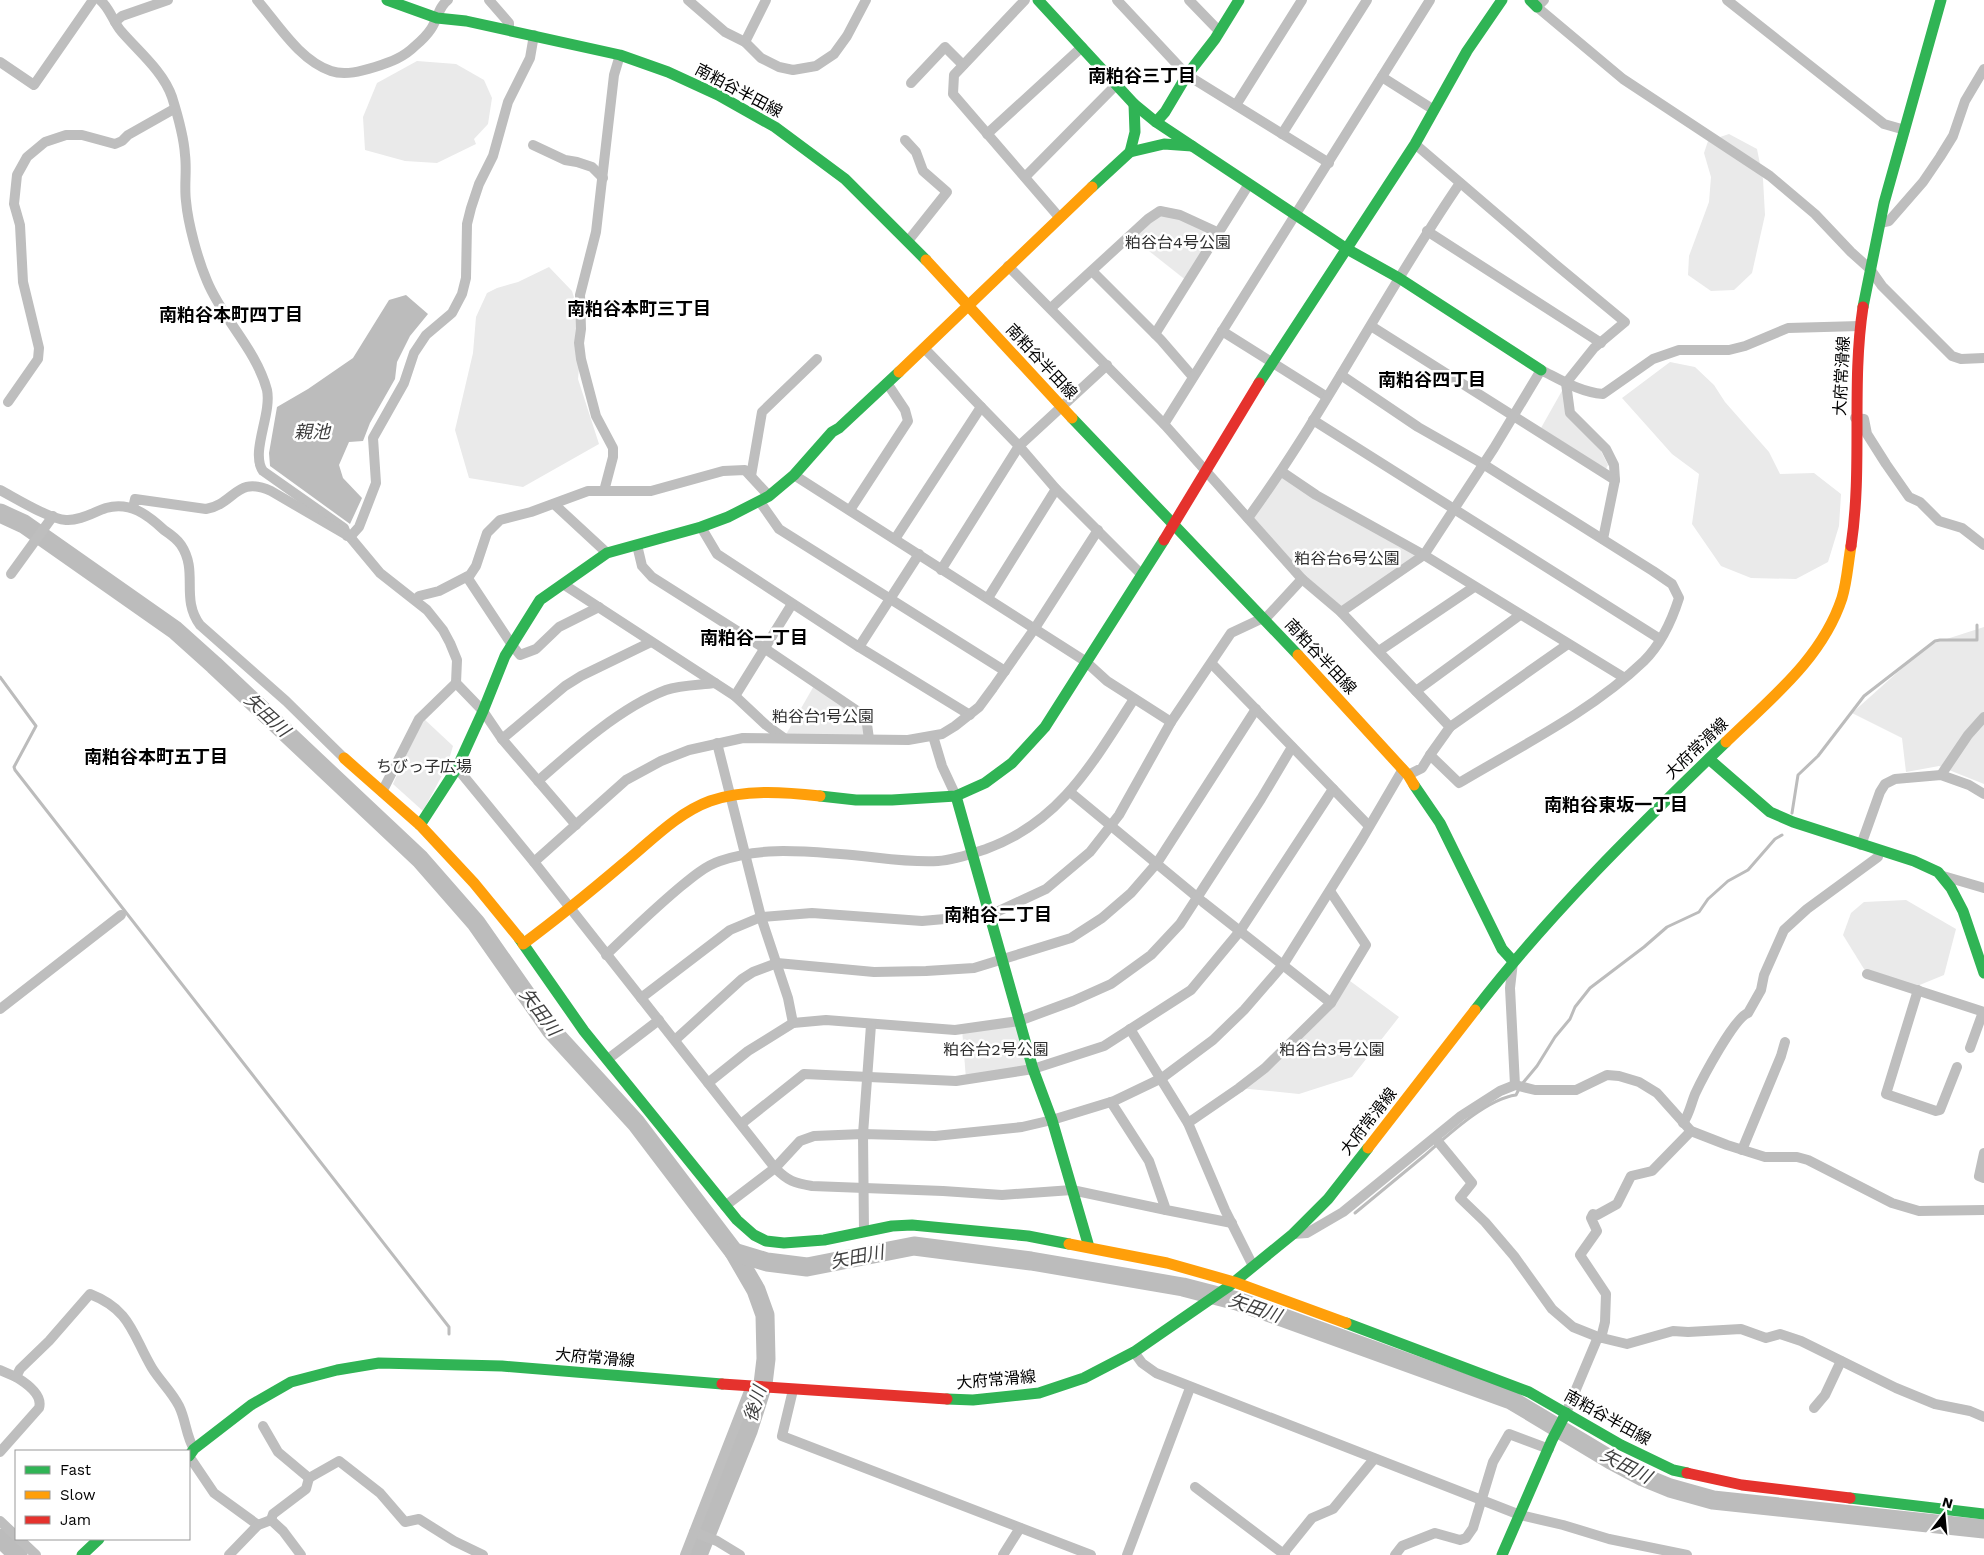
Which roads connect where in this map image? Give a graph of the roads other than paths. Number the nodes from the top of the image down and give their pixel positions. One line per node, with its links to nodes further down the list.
1 (93, 0): 31 (street)
2 (100, 0): 24 (street)
3 (168, 0): 24 (street)
4 (257, 0): 23 (street)
5 (387, 0): 23 (street, 南粕谷半田線)
6 (448, 0): 23 (street)
7 (489, 0): 25 (street)
8 (688, 0): 28 (street)
9 (766, 0): 28 (street)
10 (866, 0): 28 (street)
11 (1025, 0): 32 (street)
12 (1038, 0): 29 (street)
13 (1117, 0): 34 (street)
14 (1189, 0): 26 (street)
15 (1239, 0): 26 (street)
16 (1302, 0): 39 (street)
17 (1367, 0): 45 (street)
18 (1430, 0): 35 (street)
19 (1502, 0): 41 (street)
20 (1727, 0): 43 (street)
21 (1941, 0): 43 (street, 大府常滑線)
22 (1537, 2): 64 (street)
23 (437, 18): 25 (street, 南粕谷半田線)
24 (115, 22): 40 (street)
25 (509, 30): 27 (street, 南粕谷半田線)
26 (1219, 32): 34 (street)
27 (534, 34): 30 (street, 南粕谷半田線); 112 (street)
28 (745, 42)
29 (1082, 47): 37 (street); 44 (street)
30 (620, 55): 53 (street); 61 (street, 南粕谷半田線)
31 (0, 62)
32 (963, 65): 36 (street); 44 (street)
33 (1984, 69): 58 (street)
34 (1187, 75): 39 (street); 42 (street)
35 (1382, 77): 41 (street); 51 (street)
36 (911, 84)
37 (1116, 84): 38 (street); 52 (street)
38 (1134, 104): 42 (street); 50 (street)
39 (1236, 105): 45 (street)
40 (174, 109): 85 (street); 112 (street)
41 (1434, 110): 47 (street)
42 (1156, 122): 49 (street)
43 (1905, 130): 58 (street, 大府常滑線)
44 (988, 134): 52 (street)
45 (1282, 134): 51 (street)
46 (904, 140): 61 (street)
47 (1415, 144): 54 (street); 62 (street)
48 (533, 145): 53 (street)
49 (1192, 146): 50 (street); 55 (street)
50 (1130, 152): 57 (street)
51 (1329, 163): 56 (street)
52 (1026, 177): 57 (street)
53 (603, 178): 101 (street)
54 (1460, 183): 59 (street); 73 (street)
55 (1249, 184): 56 (street); 60 (street)
56 (1296, 214): 62 (street); 71 (street)
57 (1059, 217): 63 (street)
58 (1880, 223): 64 (street, 大府常滑線)
59 (1427, 231): 66 (street); 73 (street)
60 (1217, 232): 65 (street); 72 (street)
61 (908, 241): 67 (street, 南粕谷半田線)
62 (1347, 249): 66 (street); 77 (street)
63 (1008, 266): 67 (street); 68 (street)
64 (1870, 269): 70 (street, 大府常滑線); 75 (street)
65 (1092, 271): 68 (street); 72 (street)
66 (1399, 278): 69 (street); 79 (street)
67 (967, 306): 74 (street); 87 (street, 南粕谷半田線)
68 (1051, 308): 78 (street)
69 (1371, 326): 80 (street); 88 (street)
70 (1860, 326): 83 (street); 89 (street, 大府常滑線)
71 (1222, 331): 77 (street); 81 (street)
72 (1155, 334): 81 (street)
73 (1601, 343): 83 (street)
74 (924, 348): 82 (street); 86 (street)
75 (1984, 358)
76 (817, 359): 97 (street)
77 (1271, 363): 84 (street); 94 (street)
78 (1107, 365): 87 (street); 91 (street)
79 (1541, 370): 83 (street); 88 (street)
80 (1341, 374): 84 (street); 93 (street)
81 (1193, 377): 91 (street)
82 (887, 383): 96 (street); 106 (street)
83 (1566, 383): 98 (street)
84 (1327, 397): 90 (street)
85 (8, 402)
86 (981, 407): 92 (street); 114 (street)
87 (1063, 407): 92 (street); 110 (street, 南粕谷半田線)
88 (1513, 417): 93 (street); 98 (street)
89 (1855, 418): 115 (street); 166 (street, 大府常滑線)
90 (1313, 420): 95 (street); 105 (street)
91 (1164, 424): 94 (street)
92 (1019, 446): 99 (street); 120 (street)
93 (1483, 464): 105 (street); 113 (street)
94 (1205, 472): 107 (street); 110 (street)
95 (1282, 472): 107 (street); 119 (street)
96 (794, 475): 102 (street); 106 (street)
97 (751, 476): 101 (street); 102 (street)
98 (1615, 480): 113 (street)
99 (1056, 489): 111 (street); 127 (street)
100 (0, 490): 108 (street)
101 (604, 491): 103 (street)
102 (764, 499): 109 (street); 128 (street)
103 (554, 504): 117 (street); 123 (street)
104 (133, 508): 108 (street); 112 (street); 165 (street)
105 (1454, 509): 119 (street); 136 (street)
106 (850, 510): 114 (street)
107 (1248, 518): 124 (street)
108 (50, 520): 121 (street)
109 (702, 526): 116 (street); 130 (street)
110 (1173, 526): 122 (street); 134 (street, 南粕谷半田線)
111 (1098, 530): 122 (street); 135 (street)
112 (349, 537): 129 (street)
113 (1602, 538): 136 (street)
114 (895, 539): 118 (street)
115 (1984, 545)
116 (637, 546): 117 (street); 141 (street)
117 (607, 553): 125 (street)
118 (919, 554): 120 (street); 128 (street)
119 (1424, 555): 126 (street); 132 (street)
120 (942, 570): 127 (street)
121 (12, 574)
122 (1141, 574): 143 (street)
123 (467, 577): 129 (street); 139 (street)
124 (1302, 580): 132 (street); 134 (street)
125 (563, 584): 131 (street); 139 (street)
126 (1474, 587): 133 (street); 142 (street)
127 (988, 598): 135 (street)
128 (890, 599): 140 (street); 145 (street)
129 (416, 600): 147 (street)
130 (792, 604): 140 (street); 141 (street)
131 (599, 607): 137 (street); 139 (street)
132 (1341, 612): 142 (street)
133 (1520, 615): 138 (street); 149 (street)
134 (1264, 618): 144 (street); 168 (street, 南粕谷半田線)
135 (1036, 628): 143 (street); 145 (street)
136 (1660, 639): 146 (street)
137 (651, 642): 148 (street); 160 (street)
138 (1568, 644): 146 (street); 157 (street)
139 (512, 645): 153 (street)
140 (859, 647): 154 (street)
141 (764, 648): 150 (street); 161 (street)
142 (1379, 651): 149 (street)
143 (1085, 661): 151 (street); 176 (street)
144 (1212, 664): 152 (street); 156 (street)
145 (1005, 672): 154 (street)
146 (1624, 677): 164 (street)
147 (456, 683): 153 (street); 172 (street)
148 (715, 683): 150 (street); 170 (street)
149 (1416, 691): 157 (street)
150 (735, 696): 159 (street)
151 (1134, 699): 156 (street); 173 (street)
152 (1256, 709): 163 (street); 186 (street)
153 (483, 711): 160 (street); 167 (street)
154 (970, 715): 158 (street)
155 (1984, 717): 169 (street)
156 (1171, 722): 179 (street)
157 (1450, 727): 164 (street)
158 (933, 736): 161 (street); 176 (street)
159 (784, 738): 161 (street); 162 (street)
160 (502, 739): 170 (street)
161 (869, 739)
162 (718, 743): 175 (street); 178 (street)
163 (1292, 747): 171 (street); 190 (street)
164 (1430, 755): 168 (street)
165 (344, 758): 172 (street, 南粕谷半田線)
166 (1709, 759): 181 (street); 200 (street, 大府常滑線)
167 (457, 768): 177 (street); 185 (street)
168 (1406, 772): 180 (street); 200 (street, 南粕谷半田線)
169 (1941, 775): 174 (street); 181 (street)
170 (538, 781): 178 (street)
171 (1333, 789): 180 (street); 195 (street)
172 (382, 792): 177 (street, 南粕谷半田線)
173 (1070, 792): 179 (street); 183 (street)
174 (1984, 794)
175 (732, 796): 176 (street); 182 (street); 191 (street)
176 (956, 796): 183 (street)
177 (420, 825): 197 (street, 南粕谷半田線)
178 (576, 825): 185 (street)
179 (1111, 826): 186 (street); 193 (street)
180 (1369, 826): 189 (street)
181 (1861, 845): 187 (street)
182 (745, 854): 183 (street); 194 (street); 198 (street)
183 (972, 854): 193 (street)
184 (1878, 857): 228 (street)
185 (534, 862): 191 (street)
186 (1157, 863): 190 (street); 199 (street)
187 (1943, 876): 188 (street); 196 (street)
188 (1984, 888)
189 (1330, 891): 202 (street); 207 (street)
190 (1198, 896): 195 (street); 211 (street)
191 (570, 909): 197 (street); 198 (street)
192 (121, 915): 208 (street)
193 (990, 915): 194 (street); 199 (street)
194 (761, 917): 201 (street); 206 (street)
195 (1240, 931): 202 (street); 214 (street)
196 (1978, 942): 203 (street)
197 (522, 944): 218 (street, 南粕谷半田線)
198 (606, 955): 206 (street)
199 (1002, 959): 201 (street); 211 (street)
200 (1513, 962): 224 (street); 239 (street, 大府常滑線)
201 (777, 963): 212 (street); 215 (street)
202 (1283, 965): 207 (street); 222 (street)
203 (1984, 973)
204 (1867, 974): 205 (street)
205 (1918, 990): 209 (street); 219 (street)
206 (641, 998): 210 (street)
207 (1331, 1003): 227 (street)
208 (0, 1009)
209 (1984, 1012): 217 (street)
210 (659, 1020): 215 (street); 218 (street)
211 (1019, 1021): 213 (street); 220 (street)
212 (793, 1023): 213 (street); 223 (street)
213 (871, 1025): 221 (street)
214 (1130, 1029): 220 (street); 222 (street)
215 (675, 1040): 223 (street)
216 (1784, 1042): 233 (street)
217 (1970, 1048)
218 (608, 1059): 240 (street, 南粕谷半田線)
219 (1958, 1067)
220 (1033, 1069): 221 (street); 226 (street)
221 (867, 1077): 229 (street); 231 (street)
222 (1162, 1078): 225 (street); 227 (street)
223 (708, 1083): 229 (street)
224 (1515, 1085): 228 (street); 232 (street)
225 (1111, 1102): 226 (street); 242 (street)
226 (1052, 1120): 231 (street); 238 (street)
227 (1188, 1123): 244 (street)
228 (1683, 1123): 230 (street)
229 (741, 1124): 235 (street)
230 (1691, 1131): 233 (street); 250 (street)
231 (863, 1134): 235 (street); 237 (street)
232 (1435, 1138): 243 (street); 250 (street)
233 (1742, 1150): 241 (street)
234 (1984, 1153): 236 (street)
235 (775, 1168): 237 (street); 240 (street)
236 (1984, 1178)
237 (864, 1189): 238 (street); 245 (street)
238 (1072, 1190): 242 (street); 247 (street)
239 (1328, 1199): 243 (street); 246 (street, 大府常滑線)
240 (725, 1206): 245 (street, 南粕谷半田線)
241 (1983, 1208)
242 (1166, 1210): 244 (street)
243 (1343, 1212): 246 (street)
244 (1232, 1223): 248 (street)
245 (864, 1232): 247 (street, 南粕谷半田線)
246 (1294, 1234): 248 (street, 大府常滑線)
247 (1089, 1246): 249 (street, 南粕谷半田線)
248 (1253, 1266): 249 (street, 大府常滑線)
249 (1231, 1284): 251 (street, 大府常滑線); 259 (street, 南粕谷半田線)
250 (1599, 1337): 252 (street); 259 (street)
251 (1134, 1352): 256 (street); 257 (street, 大府常滑線)
252 (1841, 1361): 258 (street); 260 (street)
253 (0, 1370): 254 (street)
254 (16, 1377): 263 (street); 264 (street)
255 (751, 1386): 257 (street, 大府常滑線); 264 (street, 大府常滑線); 275 (street)
256 (1190, 1388): 265 (street); 289 (street)
257 (793, 1390): 274 (street)
258 (1814, 1408)
259 (1565, 1414): 262 (street); 269 (street, 南粕谷半田線)
260 (1984, 1417)
261 (263, 1426): 266 (street)
262 (1550, 1444): 268 (street); 270 (street)
263 (0, 1452)
264 (191, 1454): 273 (street)
265 (1374, 1459): 268 (street); 279 (street)
266 (310, 1478): 271 (street); 284 (street)
267 (1195, 1486): 279 (street)
268 (1482, 1501): 270 (street); 290 (street)
269 (1984, 1514)
270 (1520, 1515): 291 (street); 292 (street)
271 (270, 1520): 273 (street); 283 (street)
272 (0, 1522): 276 (street)
273 (258, 1525): 282 (street)
274 (1020, 1528): 287 (street); 288 (street)
275 (694, 1532): 285 (street); 286 (street)
276 (15, 1535)
277 (20, 1540): 280 (street)
278 (98, 1540): 281 (street)
279 (1284, 1554)
280 (36, 1555)
281 (82, 1555)
282 (229, 1555)
283 (301, 1555)
284 (483, 1555)
285 (685, 1555)
286 (740, 1555)
287 (1003, 1555)
288 (1091, 1555)
289 (1127, 1555)
290 (1395, 1555)
291 (1502, 1555)
292 (1687, 1555)

